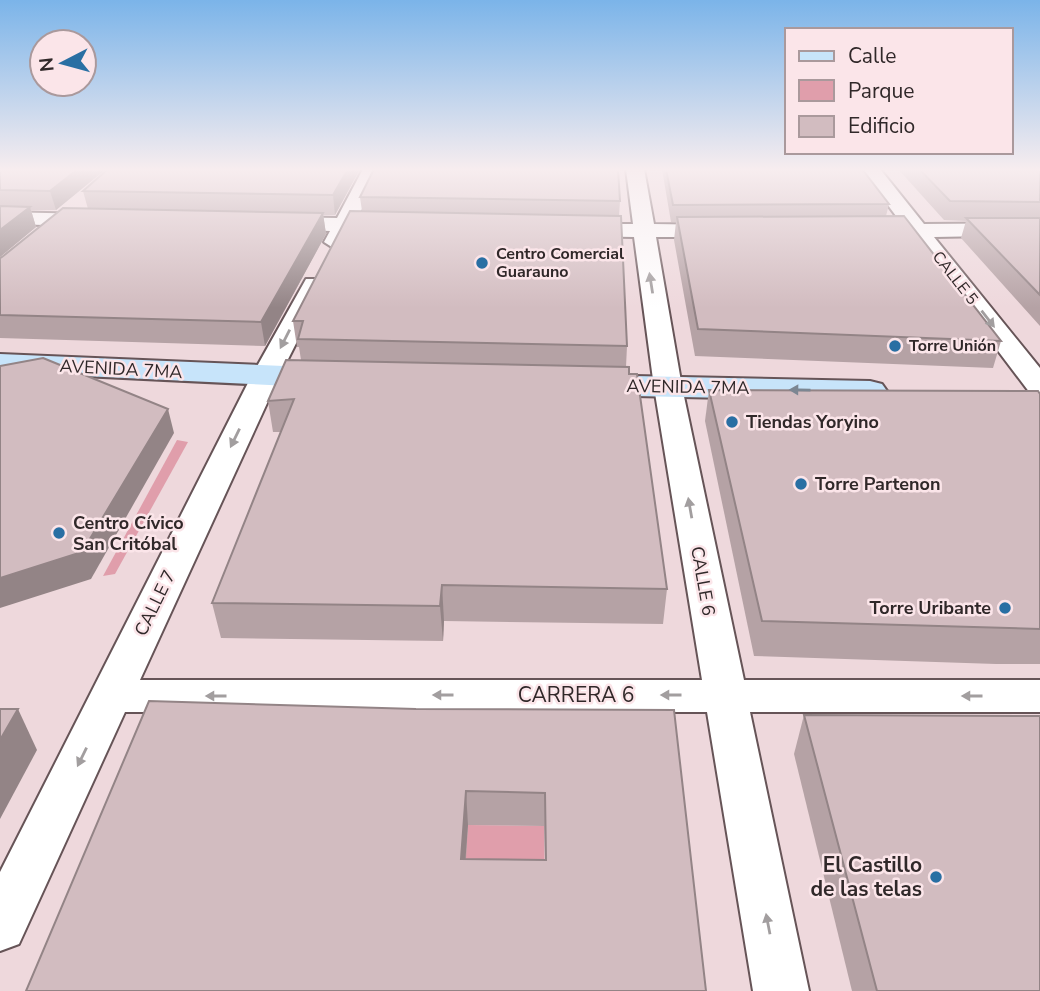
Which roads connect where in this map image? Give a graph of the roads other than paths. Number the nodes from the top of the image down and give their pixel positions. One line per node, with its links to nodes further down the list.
1 (68, 215): 6 (street)
2 (349, 215): 9 (street, CALLE 7)
3 (641, 215): 14 (street, CALLE 6)
4 (906, 215): 13 (street, CALLE 5)
5 (0, 218): 6 (street)
6 (62, 220): 7 (street); 17 (street)
7 (113, 220)
8 (255, 223): 9 (street)
9 (344, 225): 10 (street); 19 (street, CALLE 7, one-way to 19)
10 (412, 226)
11 (561, 229): 14 (street)
12 (1040, 229): 13 (street)
13 (918, 230): 16 (street); 24 (street, CALLE 5, one-way to 24)
14 (643, 231): 15 (street); 22 (street, CALLE 6, one-way to 14)
15 (739, 231)
16 (849, 231)
17 (41, 236)
18 (0, 363): 19 (street, AVENIDA 7MA)
19 (265, 377): 20 (street, AVENIDA 7MA); 26 (street, CALLE 7, one-way to 26)
20 (362, 379)
21 (557, 384): 22 (street, AVENIDA 7MA)
22 (668, 387): 23 (street, AVENIDA 7MA, one-way to 22); 25 (street, CALLE 6, one-way to 22)
23 (902, 392)
24 (1031, 392)
25 (724, 695): 26 (street, CARRERA 6, one-way to 26); 27 (street, CARRERA 6, one-way to 25); 29 (street, CALLE 6, one-way to 25)
26 (112, 696): 28 (street, CALLE 7, one-way to 28)
27 (1040, 696)
28 (0, 926)
29 (781, 991)

